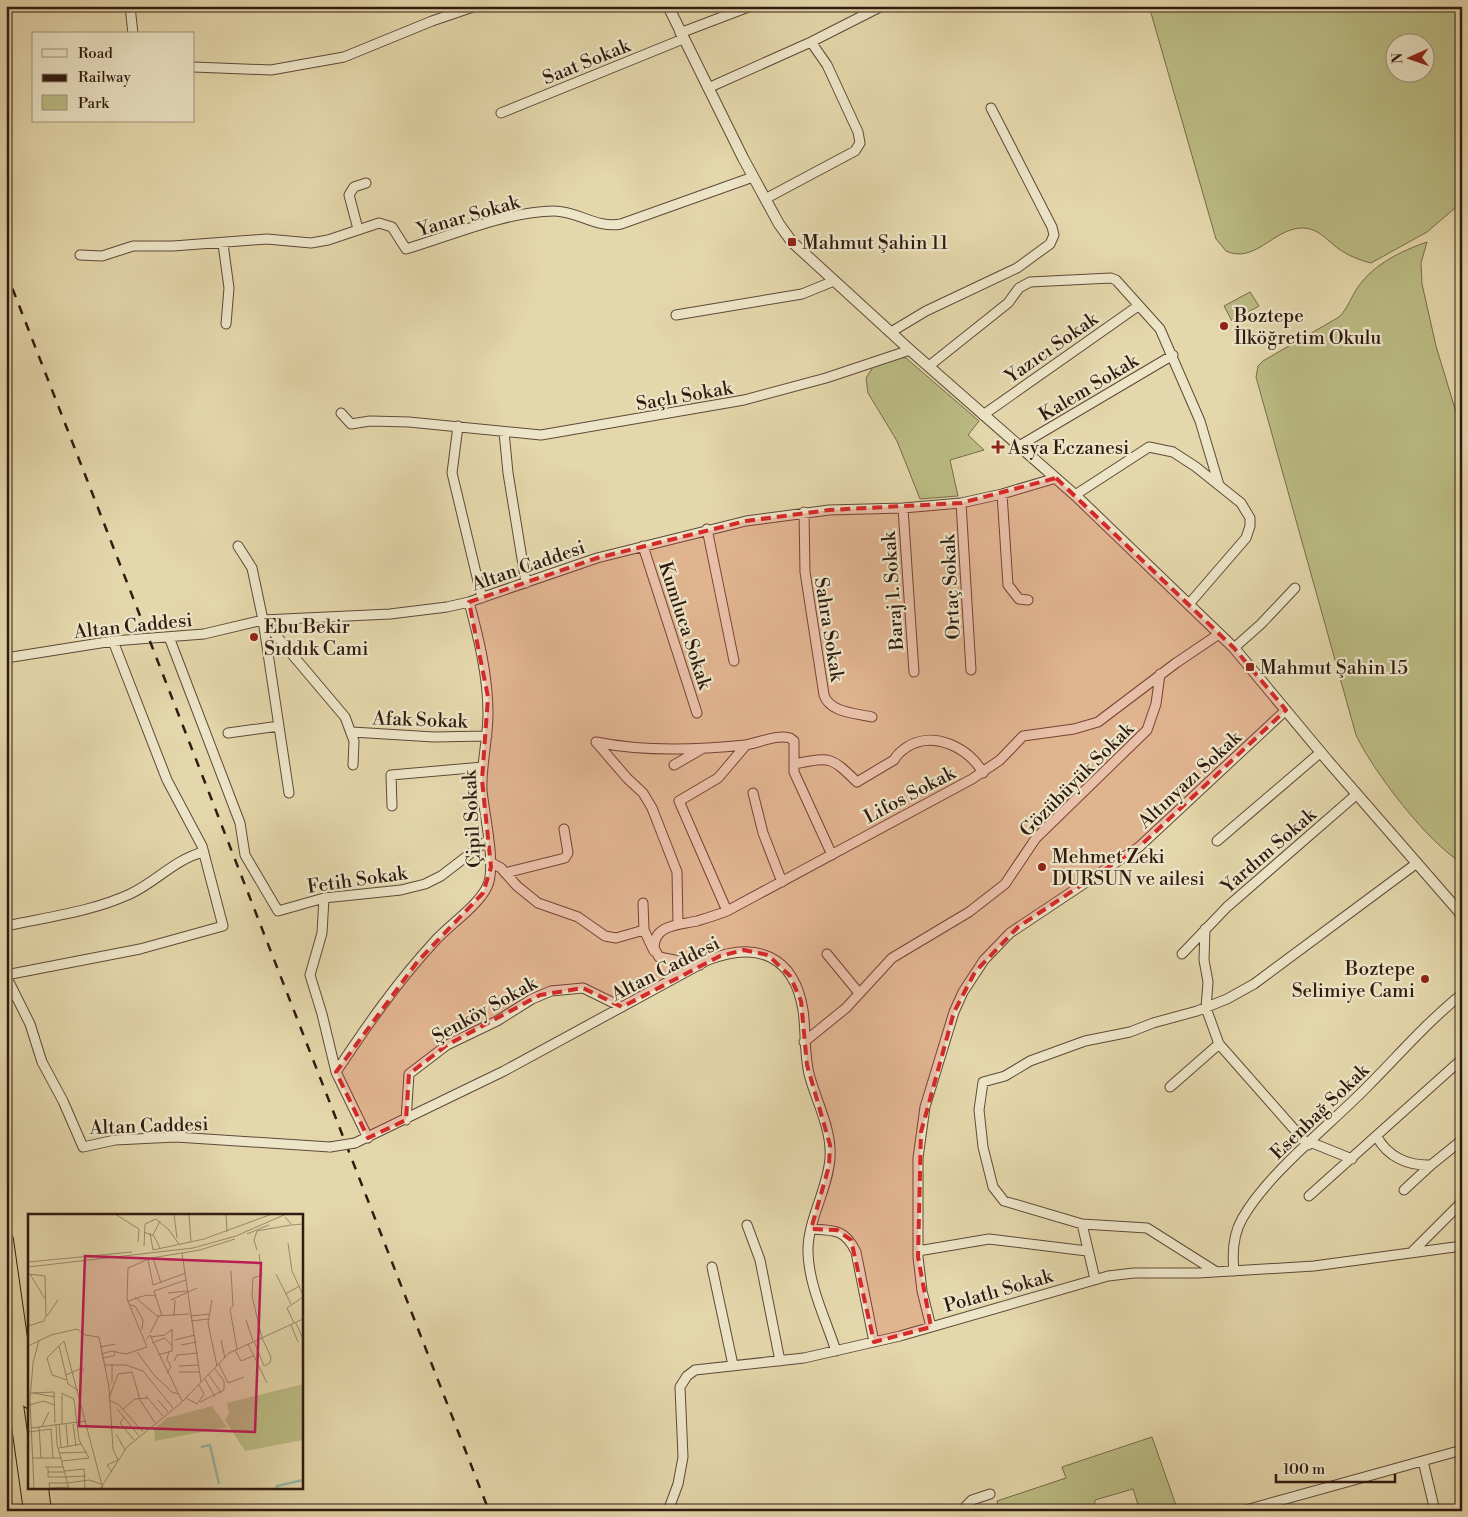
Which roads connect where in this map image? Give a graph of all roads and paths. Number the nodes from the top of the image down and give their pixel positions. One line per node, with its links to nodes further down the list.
1 (130, 6): 6 (street)
2 (476, 6): 9 (street)
3 (668, 6): 7 (street)
4 (751, 6): 7 (street, Saat Sokak)
5 (882, 6): 8 (street)
6 (133, 32)
7 (682, 36): 10 (street); 12 (street, Saat Sokak)
8 (812, 42): 10 (street); 15 (street)
9 (195, 67)
10 (708, 88): 13 (street)
11 (991, 108): 23 (street)
12 (501, 113)
13 (753, 176): 15 (street); 16 (street, Yanar Sokak)
14 (366, 183): 16 (street)
15 (765, 199): 19 (street)
16 (358, 229): 17 (street, Yanar Sokak)
17 (222, 244): 18 (street, Yanar Sokak); 22 (street)
18 (80, 255)
19 (834, 281): 21 (street); 23 (street)
20 (1138, 306): 25 (street); 26 (street); 28 (street, Yazıcı Sokak)
21 (676, 315)
22 (226, 324)
23 (891, 332): 24 (street)
24 (910, 350): 26 (street); 30 (street, Saçlı Sokak)
25 (1173, 356): 31 (street, Kalem Sokak); 33 (street)
26 (929, 366): 28 (street)
27 (341, 412): 29 (street, Saçlı Sokak)
28 (983, 415): 31 (street)
29 (458, 426): 30 (street, Saçlı Sokak); 44 (street)
30 (504, 432): 42 (street)
31 (1019, 446): 32 (street)
32 (1056, 478): 34 (street, Altan Caddesi); 35 (street)
33 (1219, 485): 35 (street); 47 (street)
34 (1002, 494): 36 (street, Altan Caddesi); 45 (street)
35 (1075, 495): 47 (street)
36 (962, 503): 37 (street, Altan Caddesi); 55 (street, Ortaç Sokak)
37 (904, 508): 38 (street, Altan Caddesi); 56 (street, Baraj 1. Sokak)
38 (804, 512): 39 (street, Altan Caddesi); 60 (street, Sahra Sokak)
39 (707, 530): 41 (street, Altan Caddesi); 54 (street)
40 (238, 546): 48 (street)
41 (643, 546): 42 (street, Altan Caddesi); 59 (street, Kumluca Sokak)
42 (526, 583): 44 (street, Altan Caddesi)
43 (1295, 588): 52 (street)
44 (482, 598): 46 (street, Altan Caddesi)
45 (1028, 600)
46 (469, 602): 48 (street, Altan Caddesi); 64 (street, Çipil Sokak)
47 (1188, 604): 49 (street)
48 (263, 620): 50 (street, Altan Caddesi); 61 (street); 62 (street)
49 (1219, 634): 52 (street); 57 (street, Lifos Sokak)
50 (169, 637): 51 (street, Altan Caddesi); 86 (street, Fetih Sokak)
51 (113, 641): 53 (street, Altan Caddesi); 80 (street)
52 (1234, 648): 58 (street)
53 (6, 658)
54 (734, 661)
55 (971, 670)
56 (914, 672)
57 (1160, 674): 72 (street, Lifos Sokak); 99 (street, Gözübüyük Sokak)
58 (1286, 710): 67 (street); 123 (street, Altınyazı Sokak)
59 (698, 713)
60 (872, 717)
61 (279, 726): 63 (street); 73 (street)
62 (352, 732): 64 (street, Afak Sokak); 69 (street)
63 (228, 733)
64 (487, 736): 71 (street, Çipil Sokak)
65 (746, 745): 66 (street); 68 (street); 88 (street)
66 (701, 749): 70 (street); 90 (street)
67 (1320, 752): 75 (street); 79 (street)
68 (794, 764): 72 (street); 81 (street)
69 (353, 765)
70 (674, 765)
71 (483, 767): 76 (street); 78 (street, Çipil Sokak)
72 (983, 773): 81 (street, Lifos Sokak)
73 (289, 793)
74 (754, 793): 85 (street)
75 (1357, 794): 83 (street); 92 (street, Yardım Sokak)
76 (392, 806)
77 (564, 829): 84 (street)
78 (488, 840): 82 (street, Çipil Sokak); 86 (street, Fetih Sokak)
79 (1217, 842)
80 (203, 852): 91 (street); 98 (street)
81 (832, 855): 85 (street, Lifos Sokak)
82 (490, 862): 84 (street); 106 (street, Çipil Sokak)
83 (1417, 863): 89 (street); 102 (street)
84 (505, 872): 93 (street)
85 (782, 882): 88 (street, Lifos Sokak)
86 (324, 898): 106 (street)
87 (643, 903): 93 (street)
88 (727, 911): 90 (street, Lifos Sokak)
89 (1462, 916)
90 (678, 924): 94 (street, Lifos Sokak)
91 (6, 926)
92 (1204, 929): 96 (street, Yardım Sokak); 102 (street)
93 (644, 930): 94 (street)
94 (655, 952): 97 (street)
95 (827, 954): 99 (street)
96 (1182, 954)
97 (700, 965): 101 (street, Altan Caddesi); 103 (street, Altan Caddesi)
98 (6, 975): 110 (street, Altan Caddesi, bridge)
99 (859, 993): 103 (street, Gözübüyük Sokak)
100 (1462, 994): 112 (street, Esenbağ Sokak)
101 (622, 1007): 108 (street, Altan Caddesi); 108 (street, Şenköy Sokak)
102 (1206, 1008): 104 (street); 118 (street)
103 (804, 1042): 120 (street, Altan Caddesi)
104 (1219, 1044): 107 (street); 112 (street)
105 (1462, 1059): 109 (street)
106 (336, 1072): 110 (street)
107 (1170, 1087)
108 (406, 1120): 110 (street, Altan Caddesi)
109 (1377, 1137): 113 (street); 114 (street)
110 (368, 1138)
111 (1462, 1140): 114 (street)
112 (1309, 1144): 113 (street); 128 (street, Esenbağ Sokak)
113 (1352, 1158): 116 (street)
114 (1431, 1165): 115 (street)
115 (1404, 1190)
116 (1309, 1196)
117 (1462, 1202): 125 (street)
118 (1082, 1224): 124 (street); 127 (street)
119 (747, 1225): 134 (street)
120 (811, 1229): 132 (street); 133 (street, Altan Caddesi)
121 (6, 1240): 136 (highway)
122 (1462, 1246): 125 (street, Polatlı Sokak)
123 (918, 1251): 124 (street); 130 (street, Altınyazı Sokak)
124 (1087, 1251): 129 (street)
125 (1412, 1252): 128 (street, Polatlı Sokak)
126 (712, 1267): 135 (street)
127 (1215, 1271): 128 (street, Polatlı Sokak); 129 (street, Polatlı Sokak)
128 (1234, 1271)
129 (1095, 1279): 130 (street, Polatlı Sokak)
130 (931, 1327): 132 (street, Polatlı Sokak)
131 (6, 1334): 141 (highway)
132 (874, 1342): 133 (street, Polatlı Sokak)
133 (836, 1351): 134 (street, Polatlı Sokak)
134 (780, 1361): 135 (street, Polatlı Sokak)
135 (733, 1366): 143 (street, Polatlı Sokak)
136 (28, 1394)
137 (1462, 1450): 138 (street)
138 (1423, 1461): 145 (street); 146 (street)
139 (41, 1490): 142 (highway)
140 (990, 1494): 144 (street)
141 (30, 1511)
142 (44, 1511)
143 (668, 1511)
144 (967, 1511)
145 (1242, 1511)
146 (1435, 1511)

